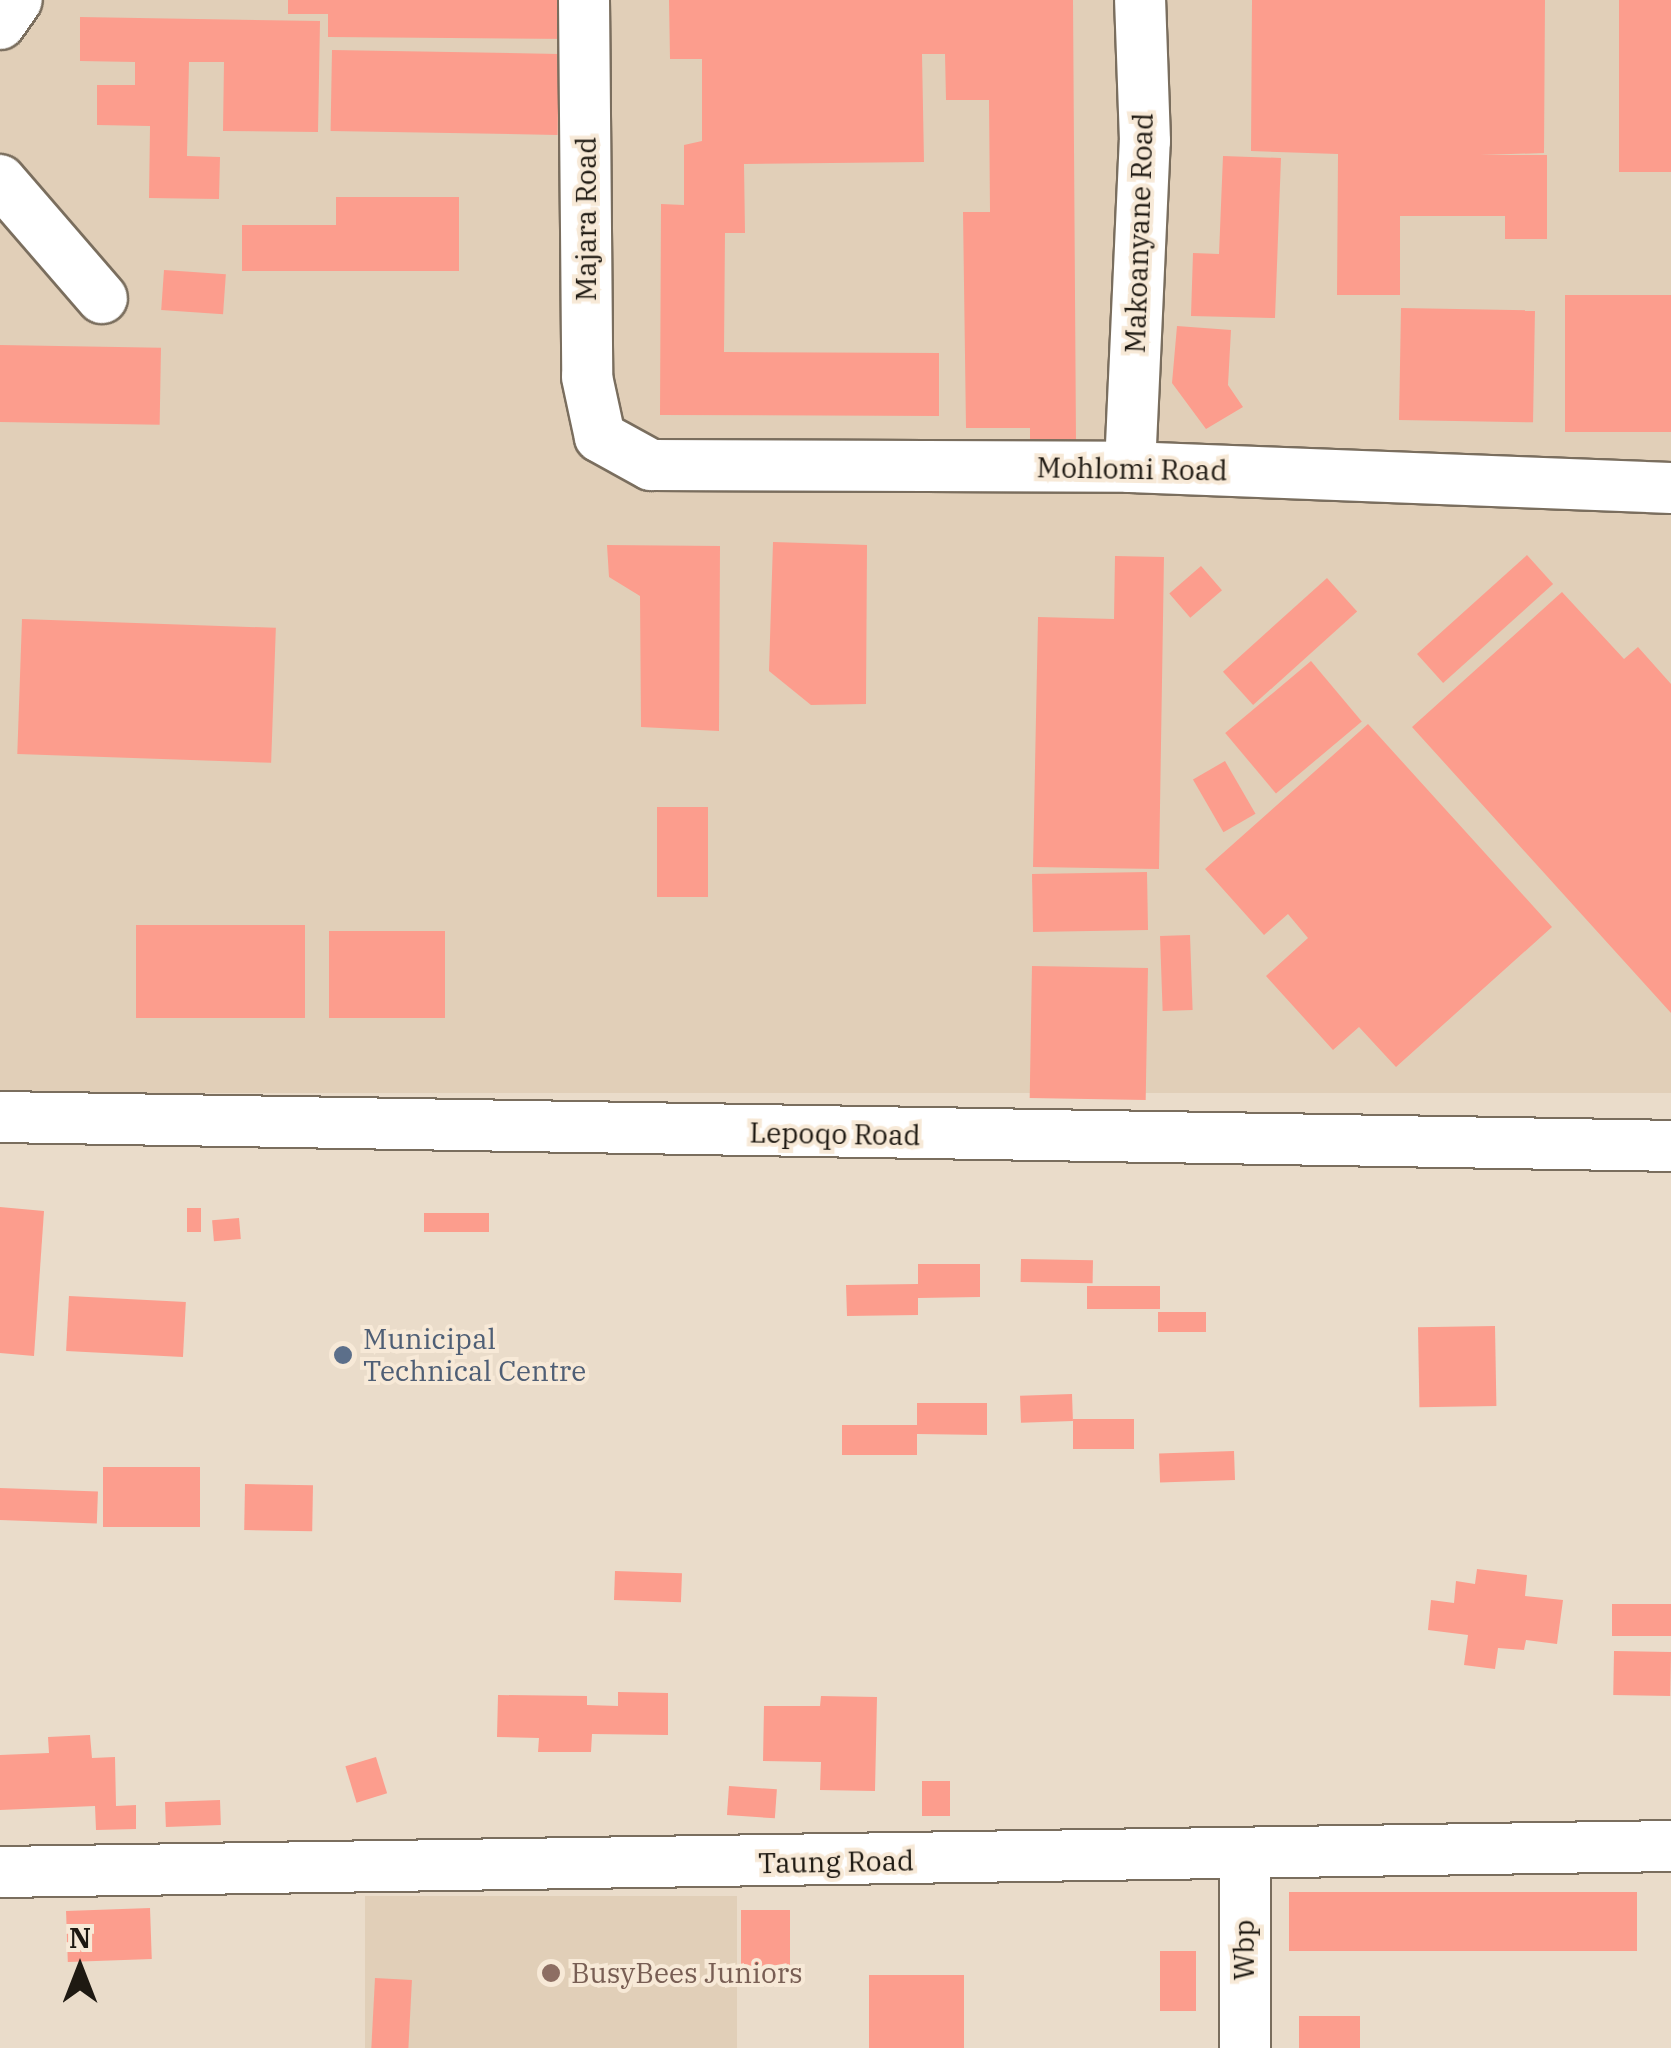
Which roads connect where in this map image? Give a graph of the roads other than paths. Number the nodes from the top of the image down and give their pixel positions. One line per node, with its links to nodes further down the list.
1 (17, 0): 4 (street)
2 (584, 0): 7 (street, Majara Road)
3 (1140, 0): 8 (street, Makoanyane Road)
4 (0, 24)
5 (0, 180): 6 (street)
6 (102, 298)
7 (600, 437): 8 (street, Mohlomi Road)
8 (1130, 467): 9 (street, Mohlomi Road)
9 (1671, 488)
10 (0, 1117): 11 (street, Lepoqo Road)
11 (1671, 1146)
12 (1671, 1846): 13 (street, Taung Road)
13 (1245, 1853): 14 (street, Taung Road); 15 (street, Wbp)
14 (0, 1872)
15 (1245, 2048)

